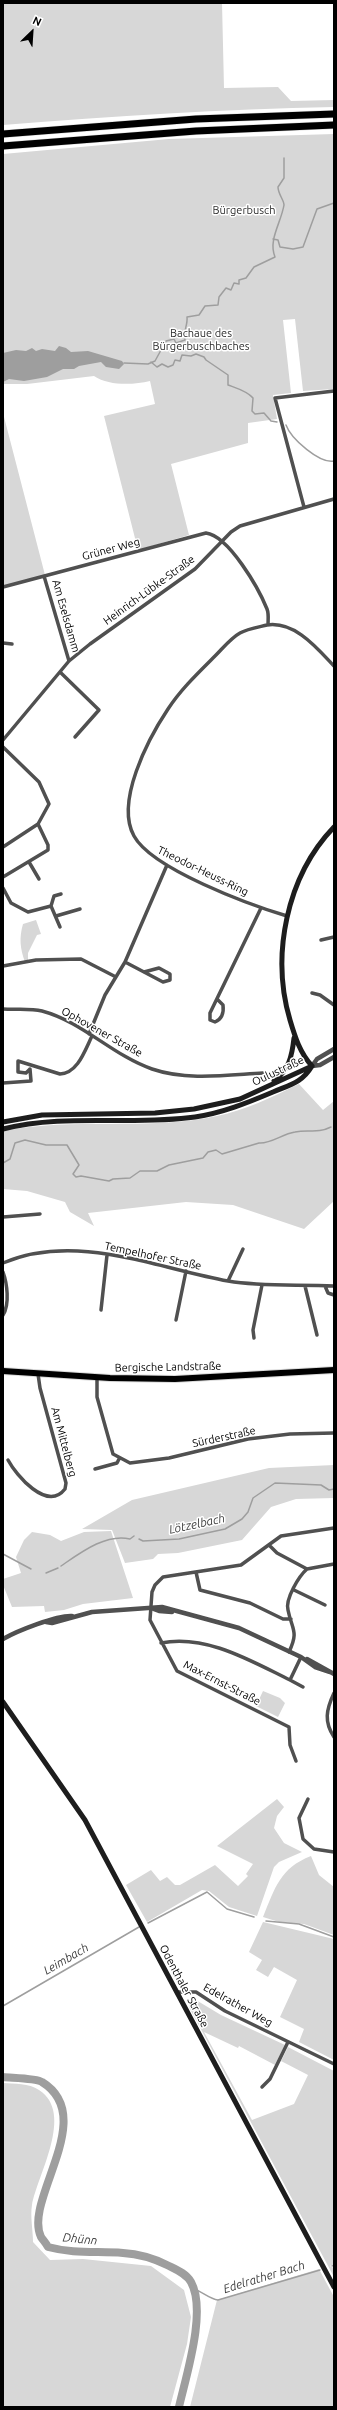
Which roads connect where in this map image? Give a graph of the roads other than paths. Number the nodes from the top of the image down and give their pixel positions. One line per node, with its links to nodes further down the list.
1 (334, 114): 3 (highway)
2 (334, 125): 4 (highway)
3 (3, 134)
4 (3, 146)
5 (334, 391): 7 (street)
6 (334, 499): 7 (street, Heinrich-Lübke-Straße)
7 (304, 506): 8 (street, Heinrich-Lübke-Straße)
8 (222, 541): 9 (street, Grüner Weg); 11 (street); 14 (street, Heinrich-Lübke-Straße)
9 (44, 576): 10 (street, Grüner Weg); 14 (street, Am Eselsdamm)
10 (3, 587)
11 (268, 625): 15 (street); 24 (street, Theodor-Heuss-Ring)
12 (3, 643): 13 (street)
13 (12, 644)
14 (70, 661): 16 (street, Heinrich-Lübke-Straße)
15 (334, 666)
16 (60, 672): 17 (street); 18 (street, Heinrich-Lübke-Straße)
17 (74, 737)
18 (3, 740)
19 (3, 747): 20 (street)
20 (38, 824): 22 (street); 23 (street)
21 (334, 827): 33 (main road)
22 (3, 847)
23 (29, 862): 25 (street); 26 (street)
24 (167, 865): 30 (street, Theodor-Heuss-Ring); 37 (street)
25 (3, 877)
26 (39, 879)
27 (3, 888): 29 (street)
28 (61, 894): 29 (street)
29 (50, 906): 32 (street)
30 (261, 908): 33 (street, Theodor-Heuss-Ring); 42 (street)
31 (80, 909): 32 (street)
32 (56, 916): 34 (street)
33 (287, 916): 46 (main road)
34 (60, 927)
35 (334, 937): 36 (street)
36 (321, 940)
37 (125, 962): 39 (street); 40 (street)
38 (3, 966): 40 (street)
39 (144, 972): 39 (street)
40 (116, 977): 45 (street)
41 (312, 993): 43 (street)
42 (218, 1000): 42 (street)
43 (334, 1006)
44 (3, 1009): 45 (street, Ophovener Straße)
45 (91, 1035): 49 (street); 52 (street, Ophovener Straße)
46 (295, 1037): 50 (main road); 54 (main road)
47 (334, 1049): 50 (street)
48 (334, 1057): 50 (street)
49 (32, 1064): 51 (street); 51 (street)
50 (312, 1066): 54 (main road, Oulustraße); 56 (main road, Oulustraße)
51 (30, 1069): 53 (street)
52 (263, 1074)
53 (3, 1083)
54 (231, 1101): 55 (main road, Oulustraße)
55 (3, 1122)
56 (3, 1129)
57 (40, 1214): 58 (street)
58 (3, 1217)
59 (242, 1248): 64 (street)
60 (107, 1255): 61 (street, Tempelhofer Straße); 62 (street, Tempelhofer Straße); 70 (street)
61 (3, 1263)
62 (186, 1271): 64 (street, Tempelhofer Straße); 72 (street)
63 (3, 1272): 71 (street)
64 (228, 1281): 65 (street, Tempelhofer Straße)
65 (262, 1285): 66 (street, Tempelhofer Straße); 74 (street)
66 (304, 1286): 67 (street, Tempelhofer Straße); 73 (street)
67 (325, 1286): 68 (street, Tempelhofer Straße); 69 (street)
68 (334, 1286)
69 (334, 1295)
70 (101, 1310)
71 (3, 1314)
72 (176, 1320)
73 (317, 1335)
74 (254, 1338)
75 (334, 1370): 78 (main road, Bergische Landstraße)
76 (3, 1371): 77 (main road, Bergische Landstraße)
77 (38, 1374): 78 (main road, Bergische Landstraße); 81 (street, Am Mittelberg)
78 (97, 1377): 80 (street)
79 (334, 1433): 80 (street, Sürderstraße)
80 (119, 1459): 82 (street)
81 (8, 1460)
82 (95, 1469)
83 (334, 1528): 84 (street, Max-Ernst-Straße)
84 (269, 1545): 86 (street); 87 (street, Max-Ernst-Straße)
85 (334, 1564): 86 (street)
86 (307, 1569): 88 (street)
87 (196, 1572): 90 (street, Max-Ernst-Straße); 91 (street)
88 (294, 1590): 89 (street); 91 (street)
89 (325, 1605)
90 (151, 1608): 92 (street); 93 (street, Max-Ernst-Straße); 94 (street)
91 (291, 1619): 94 (street)
92 (3, 1638)
93 (161, 1643): 97 (street); 102 (street, Max-Ernst-Straße)
94 (289, 1652): 95 (street)
95 (301, 1658): 96 (street); 97 (street)
96 (332, 1673)
97 (290, 1680): 98 (street)
98 (303, 1687)
99 (334, 1693): 101 (street)
100 (3, 1702): 105 (main road, Odenthaler Straße)
101 (334, 1737)
102 (296, 1761)
103 (308, 1799): 104 (street)
104 (334, 1852)
105 (177, 1992): 106 (street, Edelrather Weg); 109 (main road, Odenthaler Straße)
106 (288, 2042): 107 (street, Edelrather Weg); 108 (street)
107 (334, 2064)
108 (262, 2087)
109 (334, 2287)

